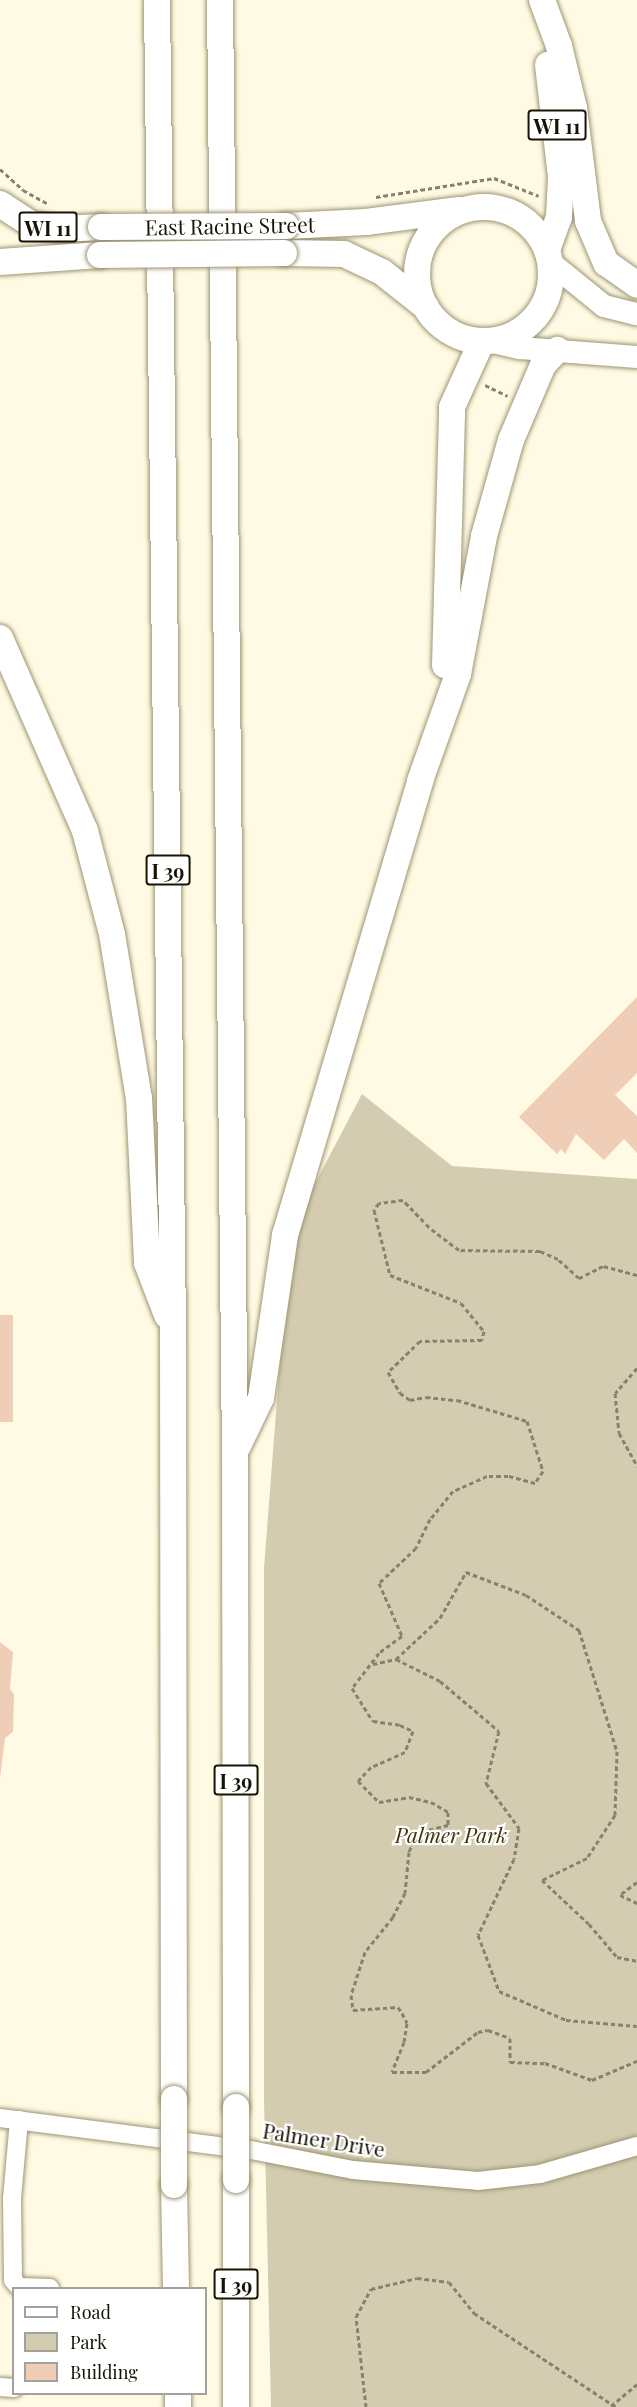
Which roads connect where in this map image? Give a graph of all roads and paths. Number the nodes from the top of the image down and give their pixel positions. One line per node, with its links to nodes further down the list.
1 (158, 0): 22 (highway, I 39)
2 (220, 0): 24 (highway, I 39)
3 (530, 0): 9 (highway, WI 11)
4 (543, 0): 11 (highway)
5 (0, 169): 7 (path)
6 (0, 204): 8 (highway, East Racine Street / WI 11, bridge)
7 (59, 208)
8 (465, 210): 9 (highway, WI 11); 12 (highway, WI 11)
9 (549, 256): 13 (main road); 14 (highway, WI 11)
10 (0, 262): 12 (highway, East Racine Street / WI 11, bridge)
11 (637, 285)
12 (426, 308): 14 (highway, WI 11)
13 (637, 314)
14 (485, 341): 15 (main road); 20 (highway)
15 (557, 350): 16 (main road); 20 (highway)
16 (637, 357)
17 (479, 382): 18 (path)
18 (508, 396)
19 (0, 638): 22 (highway)
20 (434, 740): 24 (highway)
21 (637, 1275): 27 (path)
22 (173, 1330): 37 (highway, I 39, bridge)
23 (637, 1368): 25 (path)
24 (235, 1452): 39 (highway, I 39, bridge)
25 (637, 1466)
26 (396, 1659): 27 (path); 30 (path); 31 (path)
27 (371, 1665): 32 (path)
28 (637, 1882): 29 (path)
29 (637, 1903)
30 (637, 1961)
31 (637, 2026)
32 (637, 2061)
33 (0, 2118): 34 (street, Palmer Drive)
34 (19, 2120): 35 (street, Palmer Drive); 36 (street)
35 (637, 2146)
36 (19, 2287)
37 (176, 2287)
38 (637, 2384): 41 (path)
39 (236, 2407)
40 (366, 2407): 41 (path)
41 (612, 2407)

